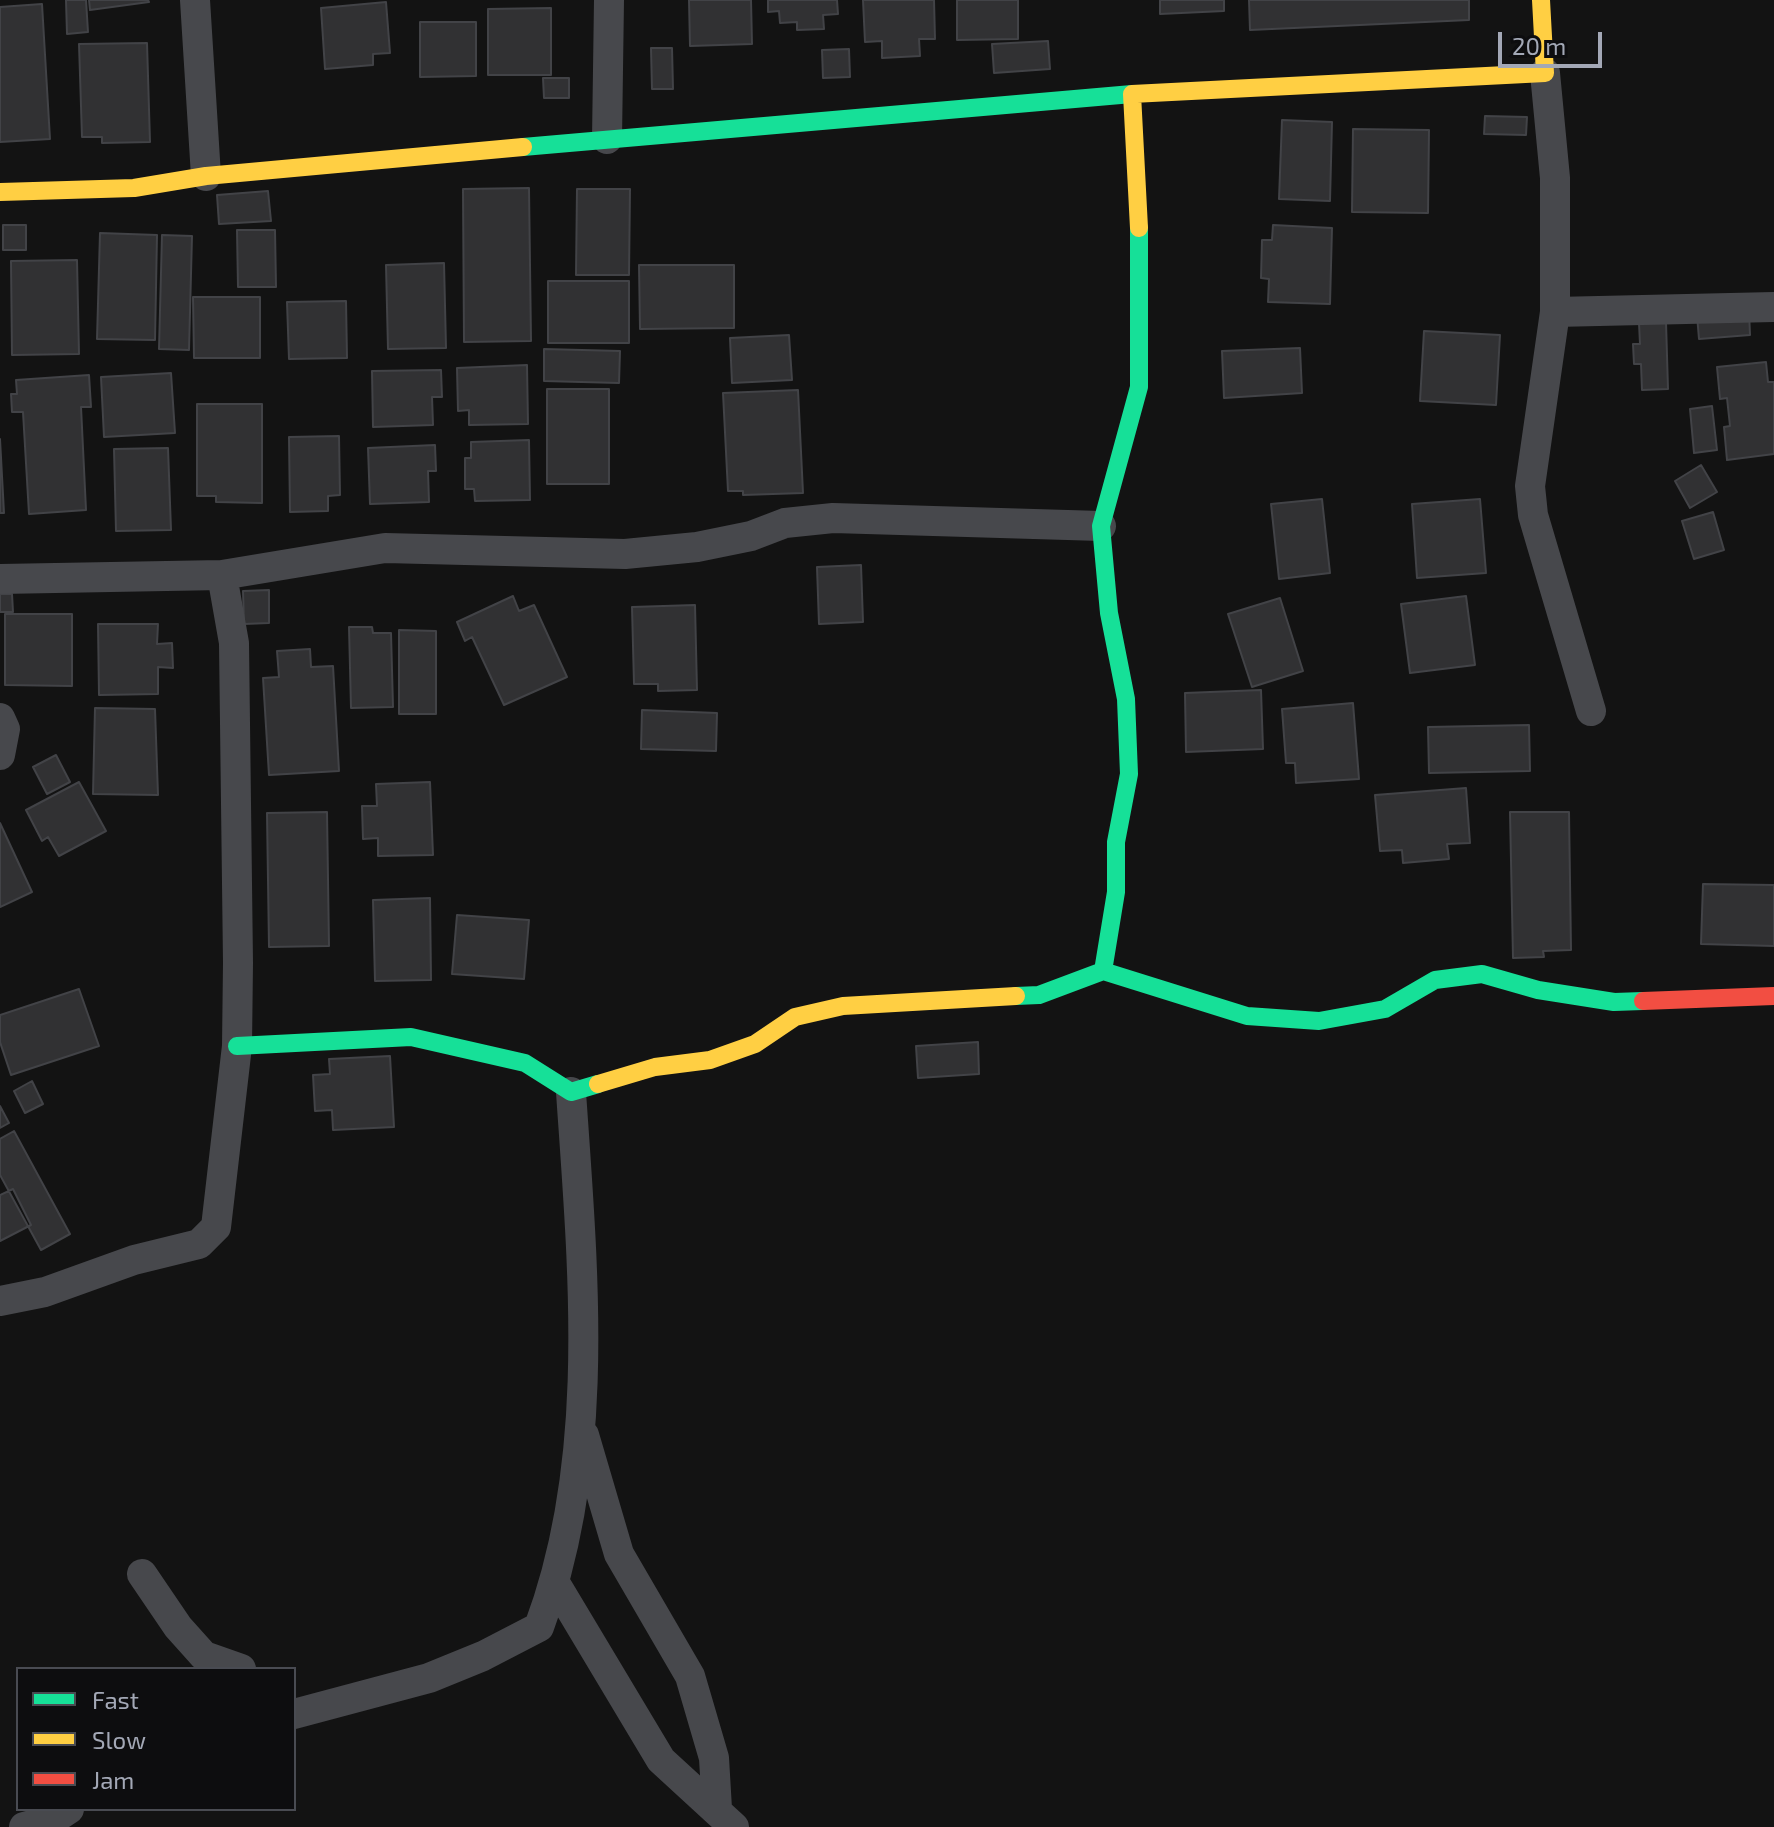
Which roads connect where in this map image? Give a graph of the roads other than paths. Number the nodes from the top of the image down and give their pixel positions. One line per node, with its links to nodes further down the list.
1 (195, 0): 7 (street)
2 (609, 0): 6 (street)
3 (1541, 0): 4 (street)
4 (1545, 73): 5 (street); 10 (street)
5 (1132, 94): 6 (street); 11 (street)
6 (607, 139): 7 (street)
7 (206, 176): 8 (street)
8 (0, 192)
9 (1774, 307): 10 (street)
10 (1555, 312): 14 (street)
11 (1101, 526): 12 (street); 17 (street)
12 (222, 575): 13 (street); 19 (street)
13 (0, 579)
14 (1591, 711)
15 (0, 718): 16 (street)
16 (0, 755)
17 (1103, 971): 18 (street); 20 (street)
18 (1774, 996)
19 (237, 1046): 20 (street); 21 (street)
20 (571, 1092): 22 (street)
21 (0, 1301)
22 (581, 1425): 24 (street); 30 (street)
23 (142, 1574): 25 (street)
24 (555, 1583): 27 (street); 30 (street)
25 (235, 1667)
26 (296, 1689): 27 (street)
27 (331, 1701): 28 (street)
28 (296, 1713)
29 (66, 1811): 31 (street)
30 (726, 1818)
31 (24, 1827)

